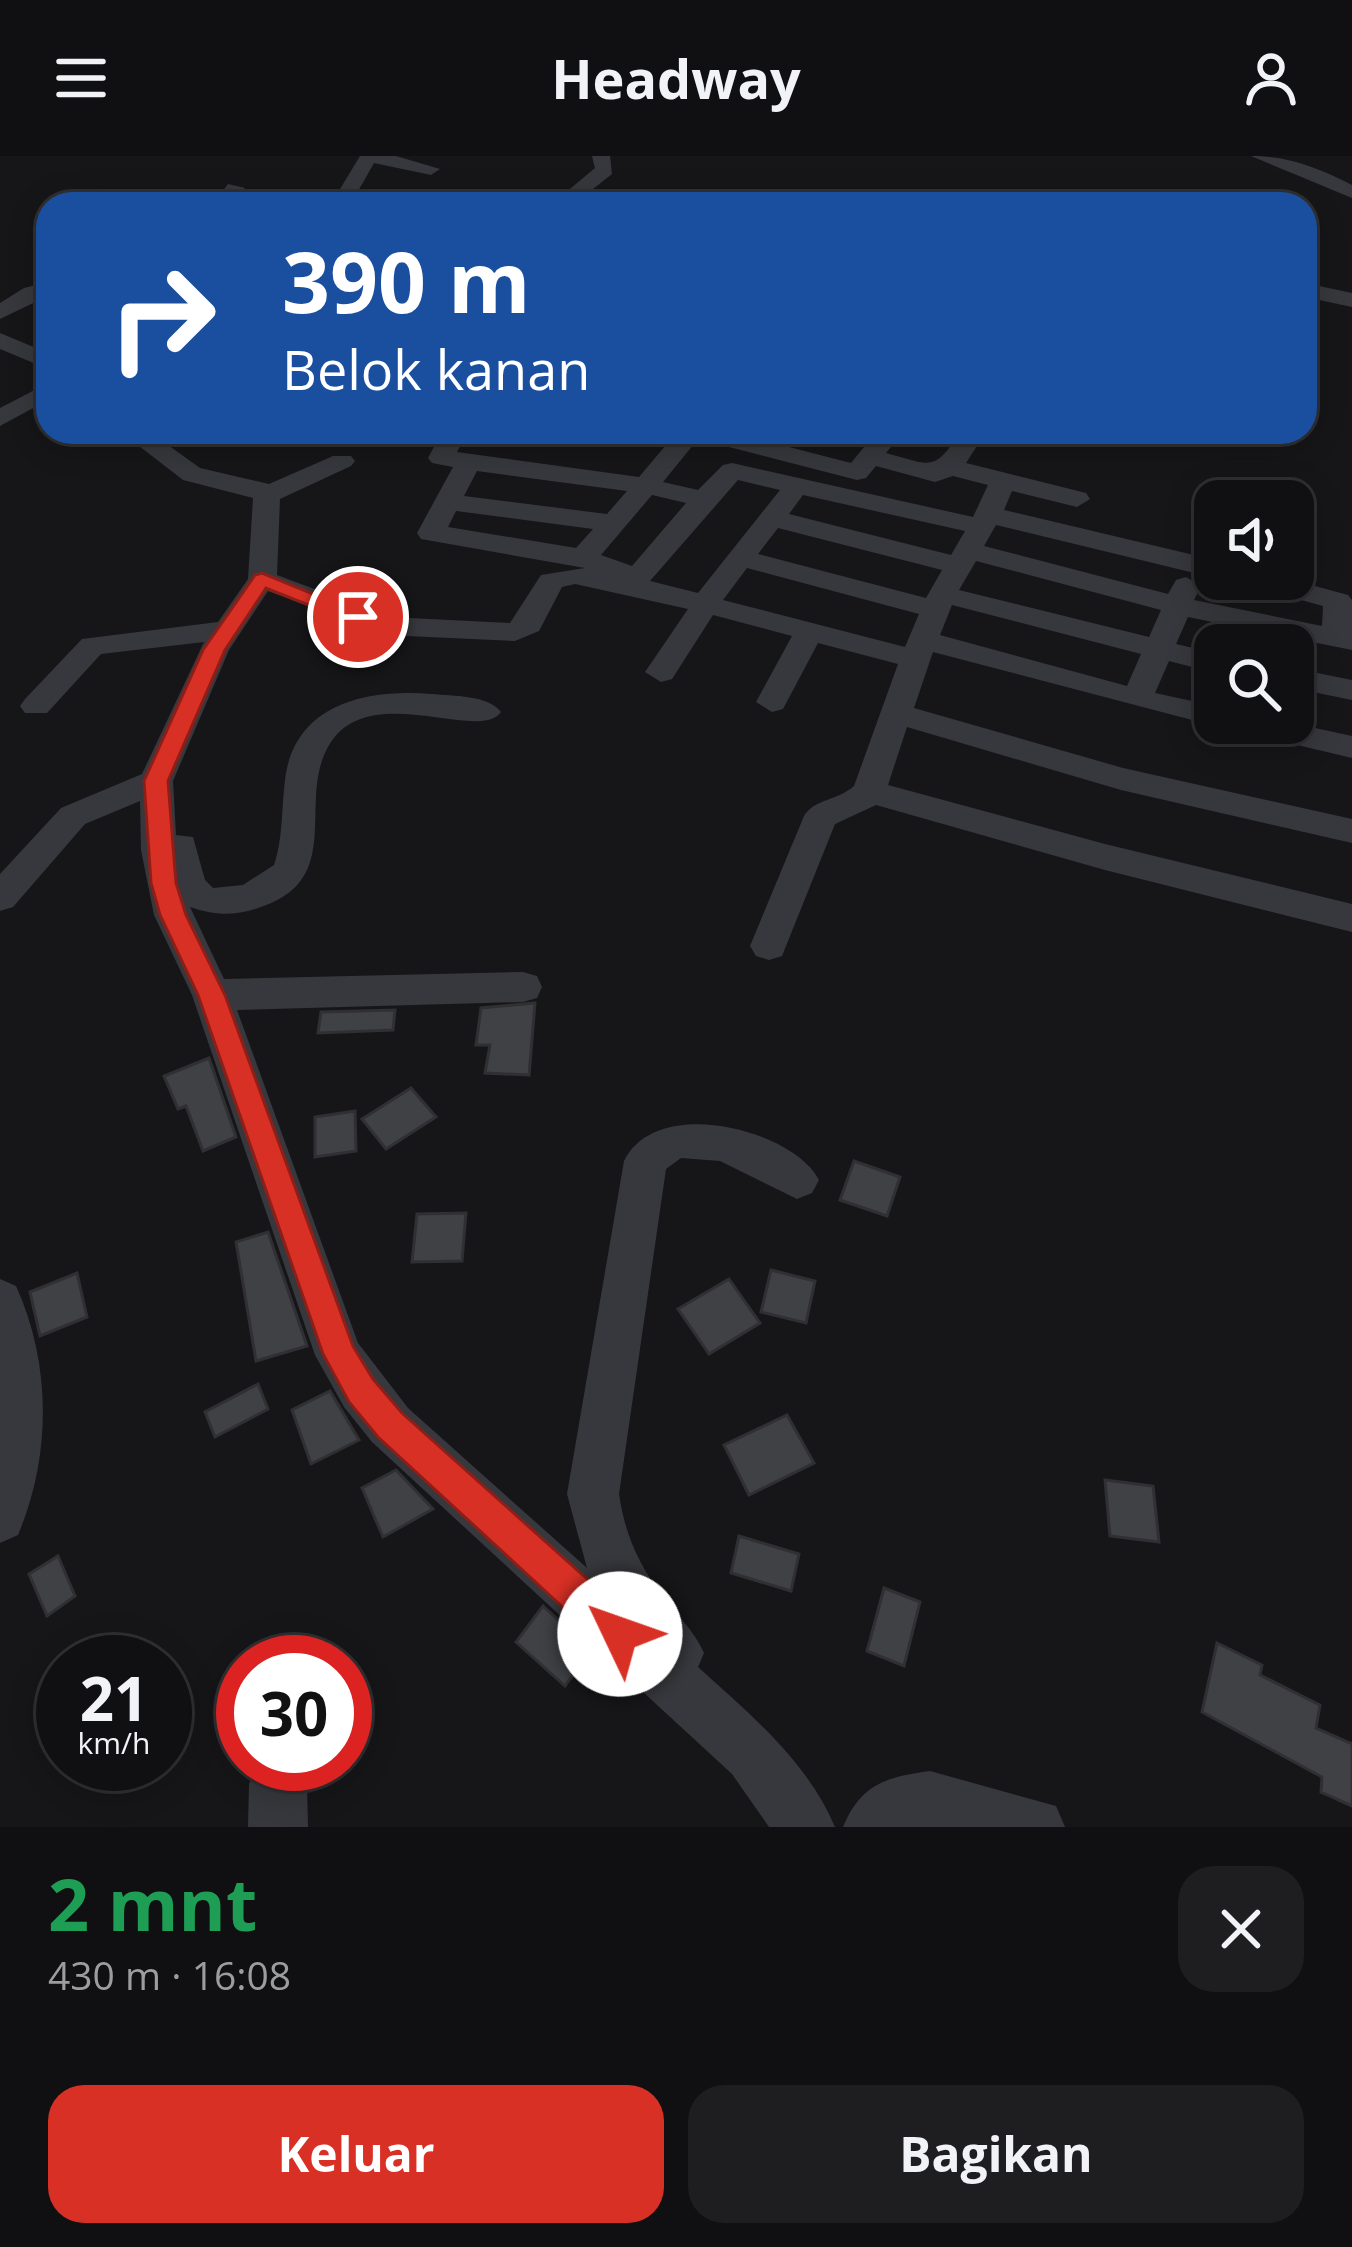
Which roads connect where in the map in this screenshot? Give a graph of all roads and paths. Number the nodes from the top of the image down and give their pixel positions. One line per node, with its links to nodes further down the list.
1 (369, 156): 4 (street); 5 (street)
2 (601, 156): 6 (street)
3 (1259, 156): 7 (street)
4 (431, 169)
5 (348, 192)
6 (577, 192)
7 (1352, 192)
8 (36, 293): 11 (street)
9 (1317, 293): 10 (street)
10 (1352, 300)
11 (0, 312)
12 (0, 340): 13 (street)
13 (36, 356)
14 (36, 397): 15 (street)
15 (0, 419)
16 (151, 444): 28 (street)
17 (449, 444): 23 (street)
18 (680, 444): 27 (street)
19 (748, 444): 21 (street)
20 (965, 444): 24 (street)
21 (868, 445): 24 (street)
22 (342, 461): 28 (street)
23 (470, 462): 27 (street); 31 (street)
24 (951, 467): 25 (street)
25 (1003, 481): 30 (street); 35 (street)
26 (798, 484): 29 (street); 33 (street); 35 (street)
27 (646, 486): 29 (street); 34 (street)
28 (267, 495): 41 (street)
29 (704, 499): 40 (street)
30 (1077, 499)
31 (448, 502): 34 (street); 37 (street)
32 (1115, 516): 36 (street)
33 (771, 518): 35 (street); 38 (street)
34 (611, 523): 37 (street)
35 (975, 539): 39 (street); 45 (street); 46 (street)
36 (1194, 555)
37 (583, 558): 40 (street)
38 (741, 558): 44 (street); 45 (street)
39 (1194, 561)
40 (640, 575): 44 (street)
41 (262, 579): 44 (street); 47 (street)
42 (1194, 583): 46 (street)
43 (1314, 595): 49 (street)
44 (710, 599): 48 (street); 53 (street)
45 (939, 602): 50 (street); 51 (street)
46 (1178, 606): 49 (street); 51 (street)
47 (227, 630): 58 (street); 64 (street)
48 (809, 632): 50 (street); 57 (street)
49 (1344, 640)
50 (918, 649): 56 (street); 61 (street)
51 (1157, 652): 52 (street); 56 (street)
52 (1194, 659)
53 (661, 672)
54 (1314, 682): 55 (street)
55 (1352, 690)
56 (1137, 699): 59 (street)
57 (772, 702)
58 (36, 706)
59 (1194, 711)
60 (485, 712): 64 (street)
61 (896, 713): 65 (street); 66 (street)
62 (1314, 738): 63 (street)
63 (1352, 747)
64 (159, 770): 67 (street); 71 (street)
65 (869, 791): 68 (street); 69 (street)
66 (1352, 831)
67 (0, 898)
68 (1352, 918)
69 (770, 946)
70 (523, 987): 71 (street)
71 (212, 995): 75 (street)
72 (797, 1180): 75 (street)
73 (0, 1300): 74 (street)
74 (0, 1517)
75 (792, 1807)
76 (872, 1827): 77 (street)
77 (1035, 1827)

